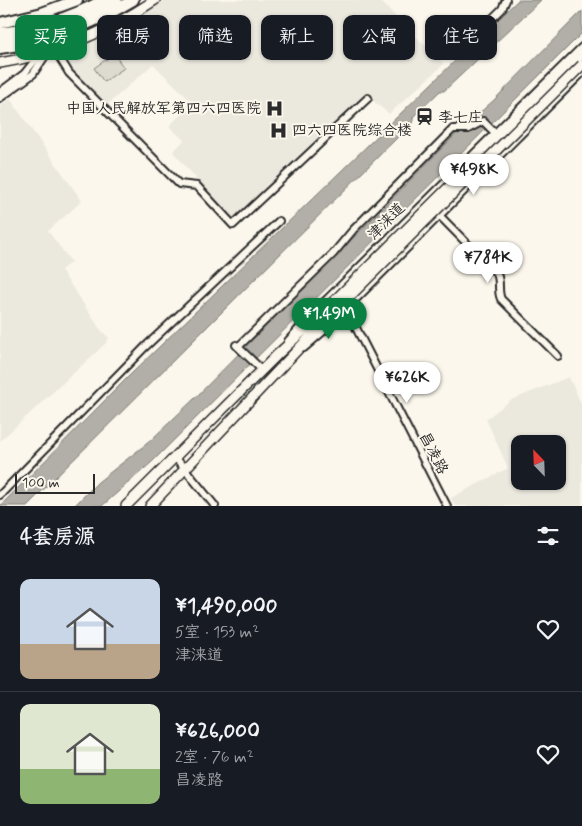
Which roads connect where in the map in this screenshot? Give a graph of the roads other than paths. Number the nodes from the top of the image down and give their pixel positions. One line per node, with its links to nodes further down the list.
1 (77, 0): 9 (highway)
2 (104, 0): 7 (highway)
3 (118, 0): 15 (main road)
4 (133, 0): 17 (highway)
5 (155, 0): 14 (main road)
6 (506, 0): 8 (street)
7 (71, 15)
8 (496, 15)
9 (0, 23)
10 (0, 28): 11 (highway)
11 (15, 28)
12 (15, 31): 13 (highway)
13 (0, 33)
14 (87, 39)
15 (0, 41)
16 (582, 47): 29 (street, 津涞道)
17 (0, 48)
18 (582, 54): 34 (main road, bridge)
19 (15, 59): 23 (main road)
20 (39, 60): 26 (street)
21 (42, 60): 27 (street)
22 (55, 60): 28 (street)
23 (0, 63)
24 (582, 65): 34 (main road, bridge)
25 (582, 73): 31 (street)
26 (0, 92)
27 (0, 98)
28 (368, 98)
29 (494, 132): 30 (street, 津涞道); 39 (street)
30 (425, 201): 31 (street); 36 (street, 津涞道)
31 (440, 215): 33 (street); 37 (street)
32 (280, 221): 42 (street)
33 (352, 303): 35 (street); 47 (street, 昌凌路)
34 (318, 322): 36 (main road, 津涞道); 38 (main road)
35 (334, 322): 38 (street); 46 (street, 昌凌路)
36 (278, 354): 39 (main road, 津涞道)
37 (558, 356)
38 (290, 359): 41 (main road)
39 (262, 370): 40 (main road, 津涞道)
40 (175, 457): 41 (street); 43 (main road, 津涞道)
41 (186, 468): 44 (main road); 45 (street)
42 (0, 495)
43 (126, 506)
44 (150, 506)
45 (215, 506)
46 (443, 506)
47 (447, 506)

